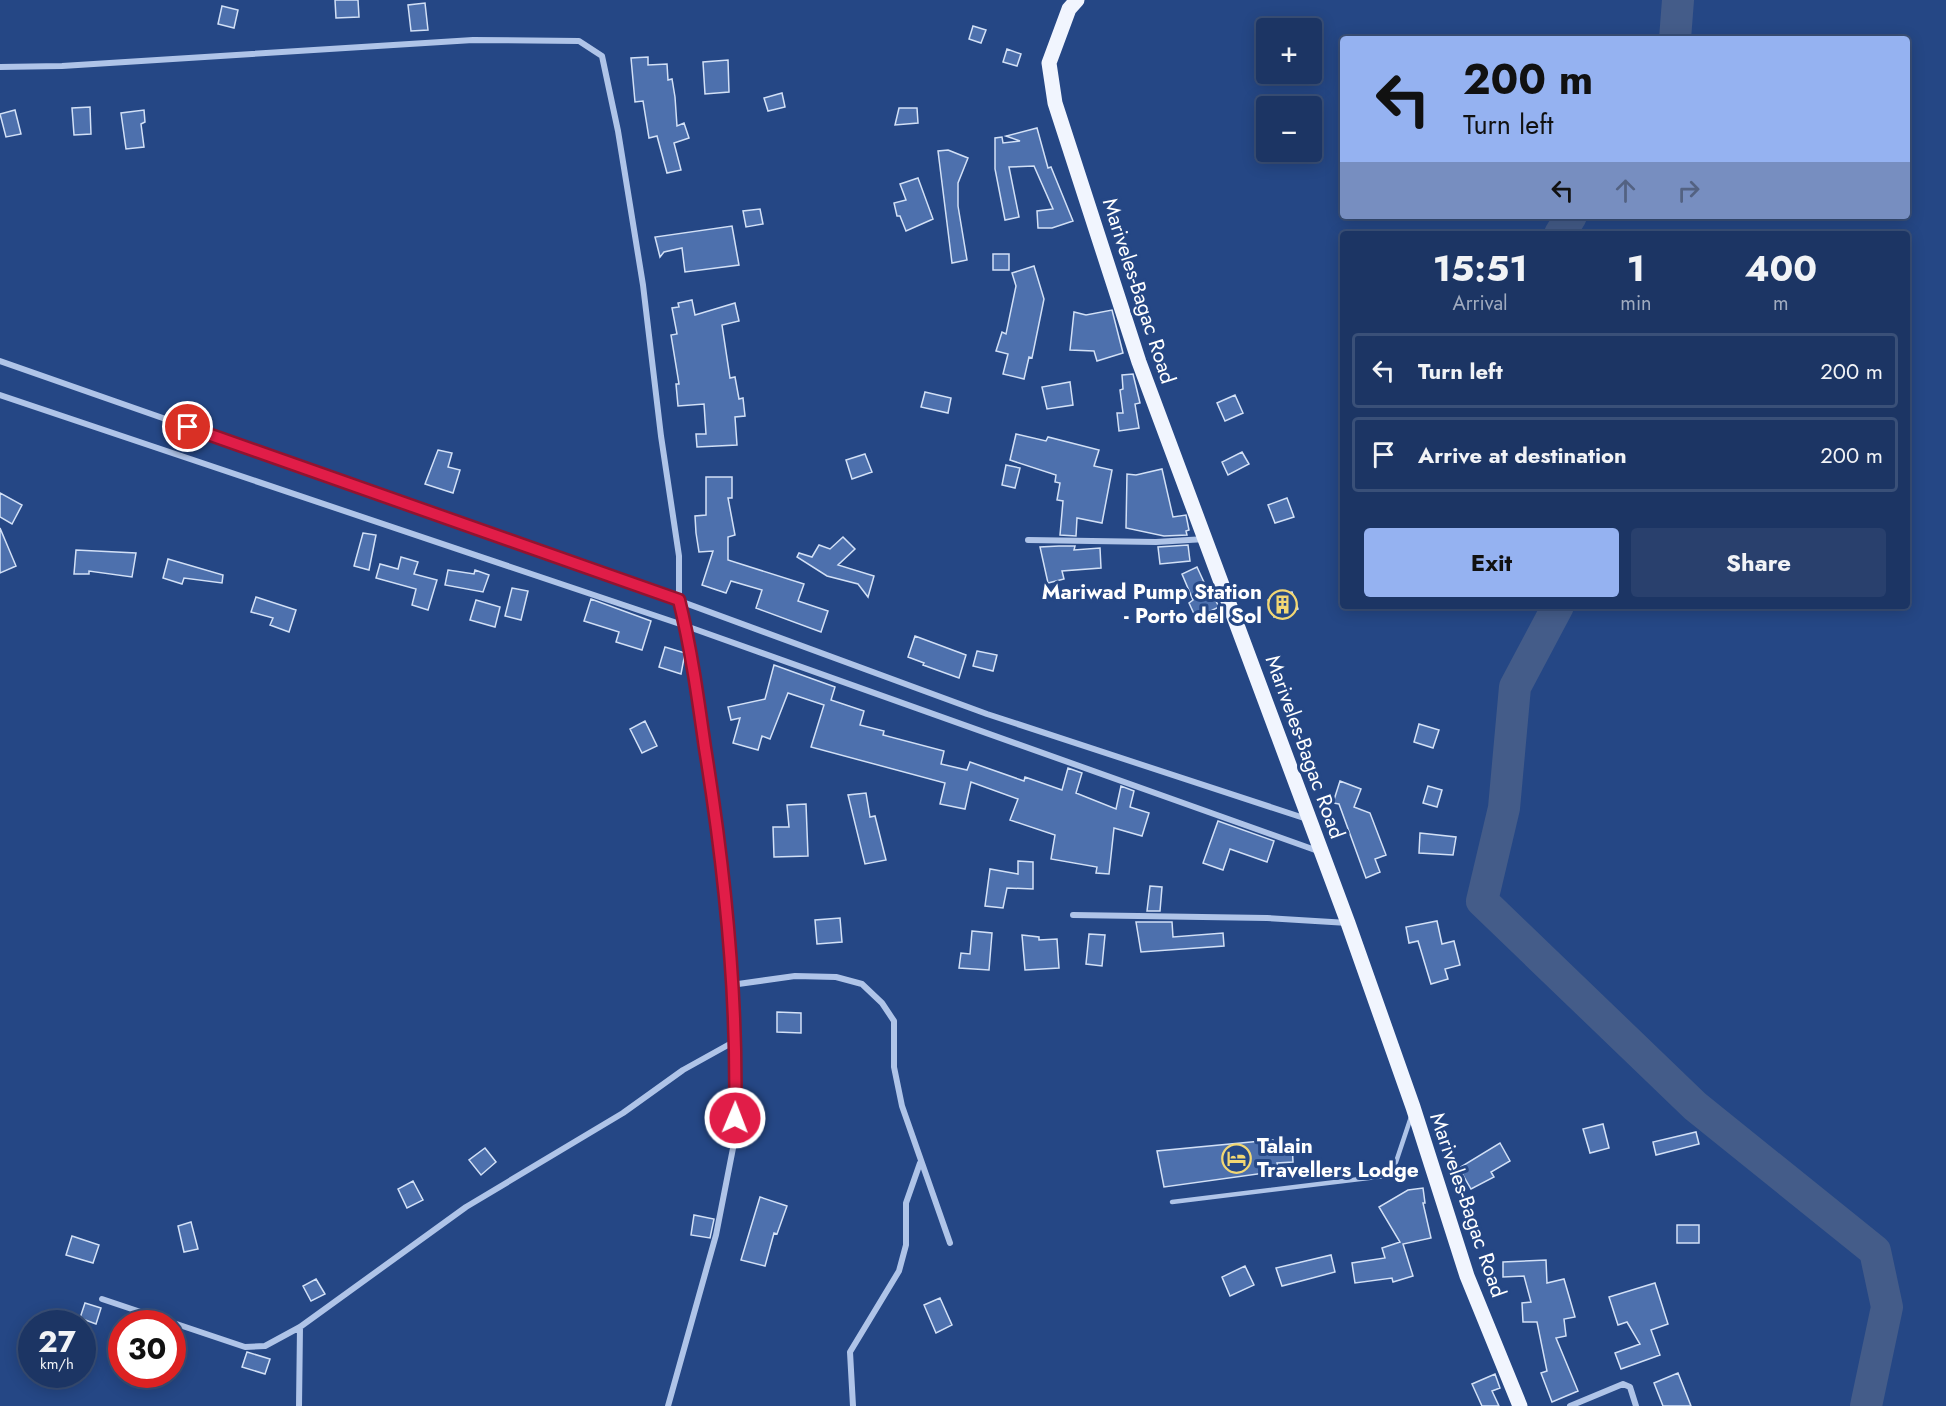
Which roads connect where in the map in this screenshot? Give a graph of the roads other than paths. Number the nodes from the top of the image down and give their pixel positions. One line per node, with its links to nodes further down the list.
1 (1077, 0): 5 (main road, Mariveles-Bagac Road)
2 (0, 66): 7 (street)
3 (0, 361): 7 (street)
4 (0, 395): 8 (street)
5 (1205, 538): 6 (street); 9 (main road, Mariveles-Bagac Road)
6 (1028, 540)
7 (679, 600): 8 (street); 9 (street)
8 (686, 626): 10 (street); 13 (street)
9 (1310, 820): 10 (main road, Mariveles-Bagac Road)
10 (1322, 852): 12 (main road, Mariveles-Bagac Road)
11 (1072, 915): 12 (street)
12 (1348, 923): 15 (main road, Mariveles-Bagac Road)
13 (731, 985): 14 (street); 16 (street)
14 (737, 1040): 20 (street); 22 (street)
15 (1413, 1107): 17 (lane); 24 (main road, Mariveles-Bagac Road)
16 (920, 1163): 18 (street); 23 (street)
17 (1172, 1202)
18 (950, 1243)
19 (102, 1299): 20 (street)
20 (300, 1328): 21 (street)
21 (299, 1406)
22 (668, 1406)
23 (853, 1406)
24 (1520, 1406)
25 (1570, 1406): 26 (street)
26 (1636, 1406)

